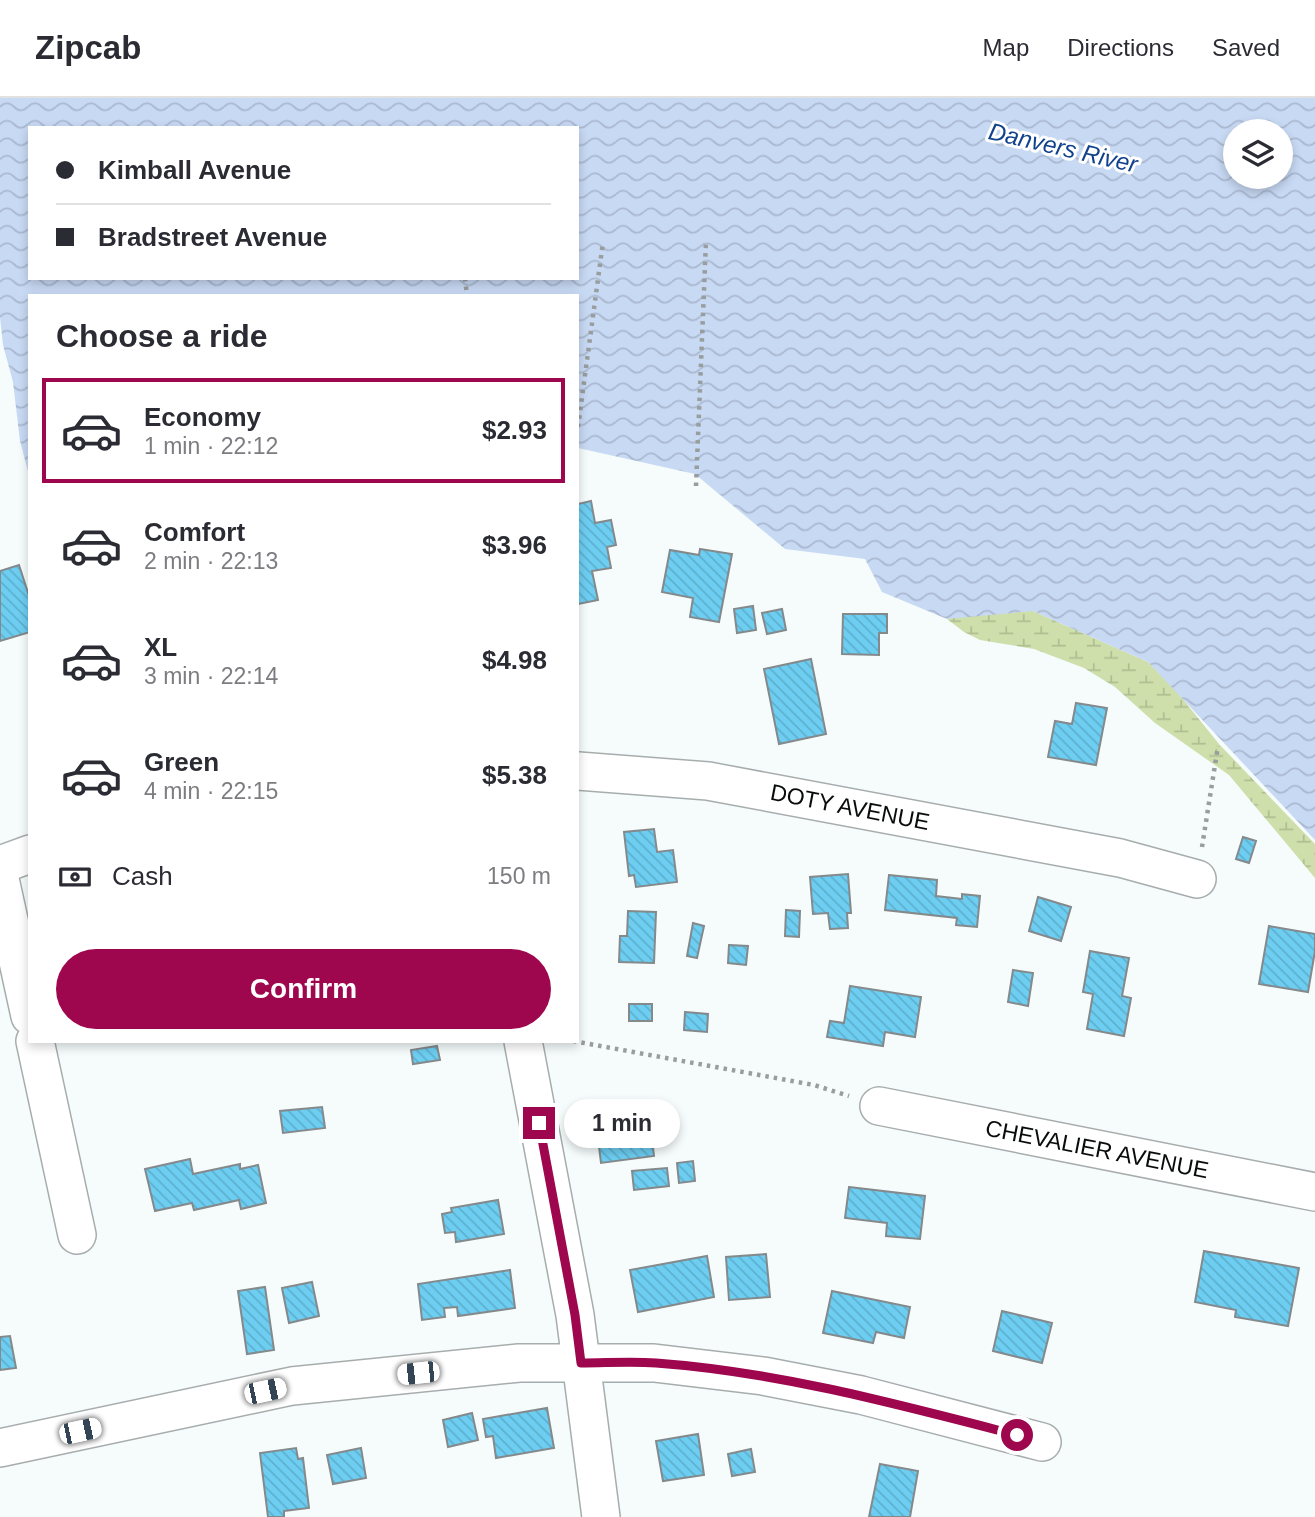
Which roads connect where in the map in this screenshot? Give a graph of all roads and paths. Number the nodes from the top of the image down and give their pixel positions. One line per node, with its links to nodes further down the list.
1 (706, 241): 4 (path)
2 (603, 242): 3 (path)
3 (579, 420)
4 (696, 486)
5 (1218, 746): 10 (path)
6 (579, 771): 10 (street, DOTY AVENUE)
7 (28, 855): 8 (street)
8 (0, 865)
9 (0, 879): 11 (street)
10 (1197, 879)
11 (28, 1007)
12 (579, 1042): 15 (path)
13 (35, 1043): 17 (street)
14 (523, 1043): 18 (street)
15 (879, 1106): 16 (street, CHEVALIER AVENUE)
16 (1315, 1192)
17 (77, 1235)
18 (581, 1363): 19 (street); 20 (street); 21 (street)
19 (1042, 1442)
20 (0, 1448)
21 (601, 1517)

